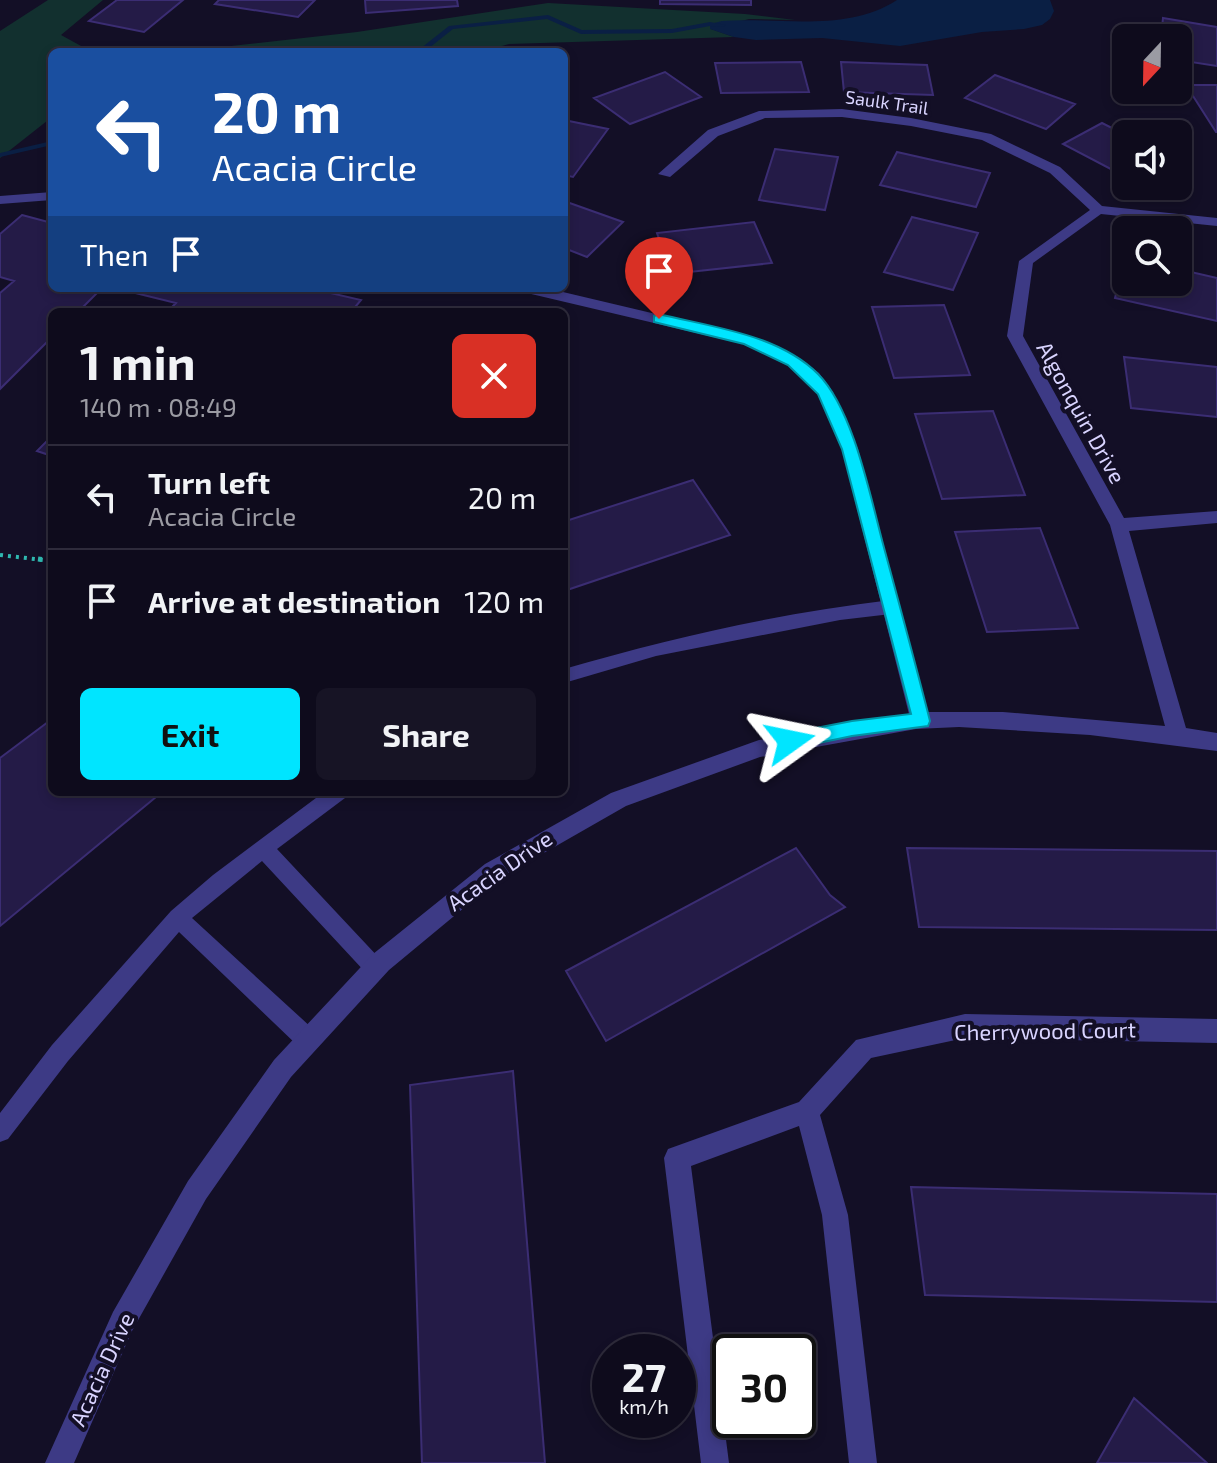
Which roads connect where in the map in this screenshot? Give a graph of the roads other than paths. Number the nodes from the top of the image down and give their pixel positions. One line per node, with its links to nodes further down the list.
1 (665, 174): 4 (street, Saulk Trail)
2 (48, 196): 3 (street)
3 (0, 200)
4 (1098, 210): 5 (street); 8 (street, Algonquin Drive)
5 (1217, 222)
6 (544, 292): 9 (street)
7 (1217, 517): 8 (street)
8 (1119, 525): 12 (street, Algonquin Drive)
9 (891, 607): 10 (lane); 11 (street)
10 (568, 675)
11 (921, 721): 12 (street, Acacia Drive); 17 (street, Acacia Drive)
12 (1178, 735): 13 (street, Acacia Drive)
13 (1217, 742)
14 (333, 796): 15 (lane)
15 (263, 848): 16 (lane); 17 (lane)
16 (178, 918): 19 (lane); 21 (lane)
17 (374, 967): 19 (street, Acacia Drive)
18 (1217, 1031): 20 (street, Cherrywood Court)
19 (305, 1037): 22 (street, Acacia Drive)
20 (807, 1111): 23 (street, Cherrywood Court); 24 (street)
21 (0, 1131)
22 (59, 1463)
23 (715, 1463)
24 (863, 1463)

